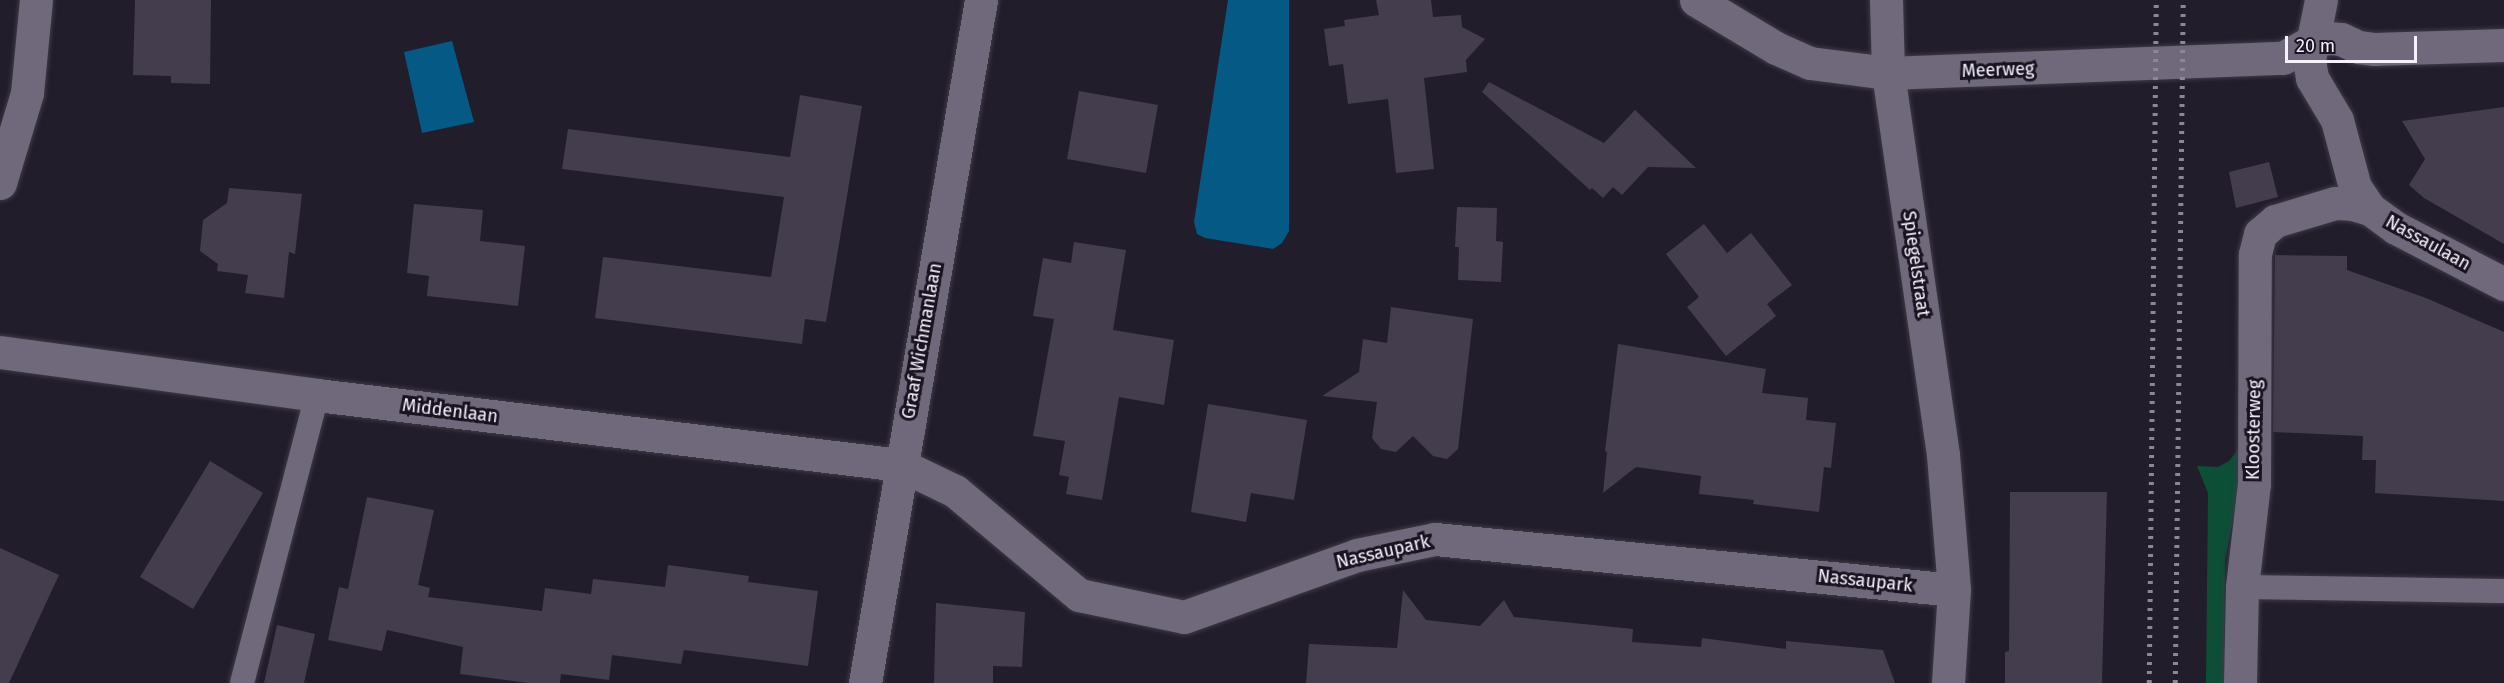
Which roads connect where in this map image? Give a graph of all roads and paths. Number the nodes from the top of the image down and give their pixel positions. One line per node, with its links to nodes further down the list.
1 (36, 0): 10 (street)
2 (981, 0): 16 (street, Graaf Wichmanlaan)
3 (1696, 0): 8 (street, Meerweg)
4 (1886, 0): 8 (street, Spiegelstraat)
5 (2320, 0): 6 (street, Nassaulaan)
6 (2312, 41): 7 (street); 8 (street, Meerweg); 9 (street, Nassaulaan)
7 (2504, 45)
8 (1888, 73): 18 (street, Spiegelstraat)
9 (2346, 160): 11 (street, Nassaulaan); 12 (street, Kloosterweg)
10 (0, 183)
11 (2370, 209): 12 (street, Kloosterweg); 13 (street, Nassaulaan)
12 (2311, 210): 17 (street, Kloosterweg)
13 (2504, 284)
14 (0, 352): 15 (street, Middenlaan)
15 (316, 395): 16 (street, Middenlaan); 20 (lane)
16 (901, 465): 18 (street, Nassaupark); 21 (street, Graaf Wichmanlaan)
17 (2242, 587): 19 (lane); 23 (street, Kloosterweg)
18 (1954, 590): 22 (street)
19 (2504, 591)
20 (242, 683)
21 (865, 683)
22 (1948, 683)
23 (2240, 683)

